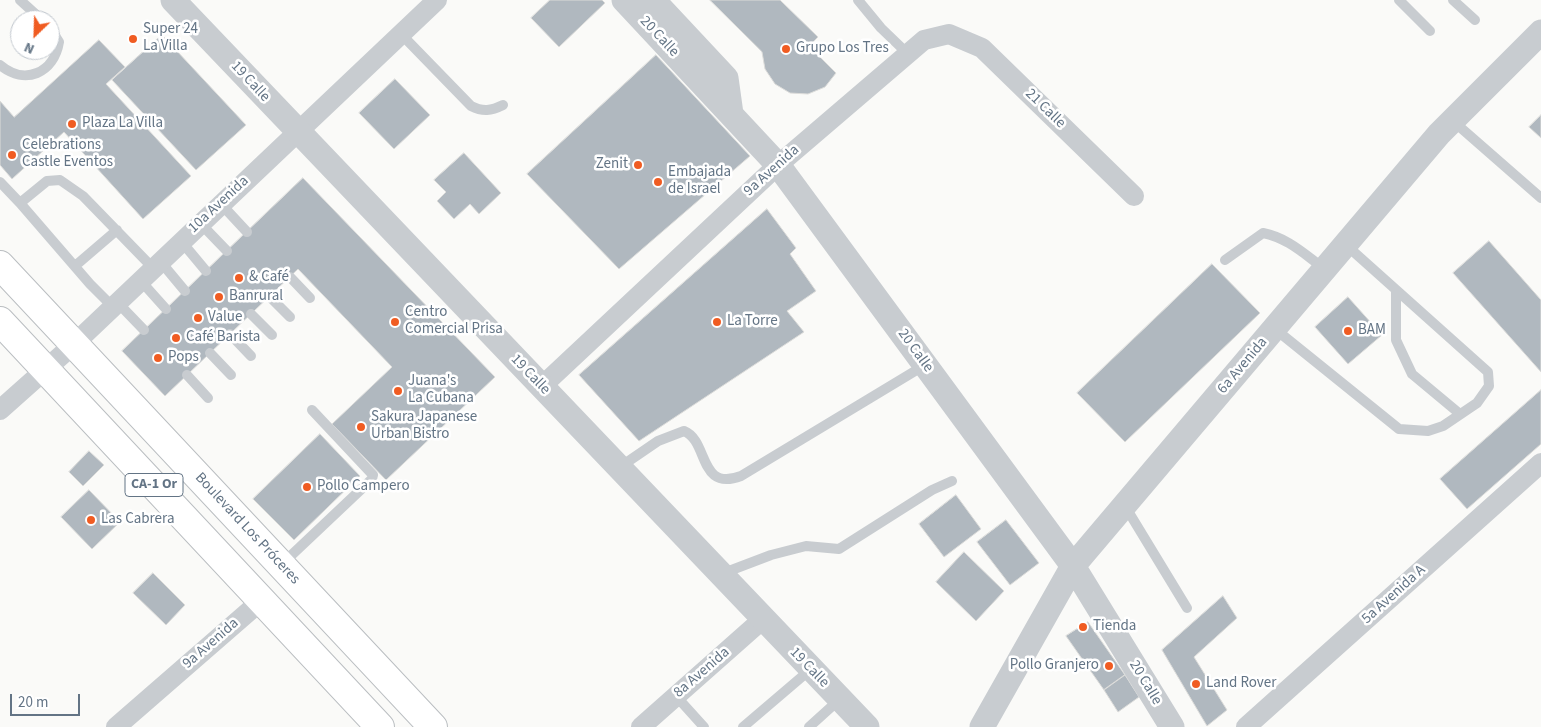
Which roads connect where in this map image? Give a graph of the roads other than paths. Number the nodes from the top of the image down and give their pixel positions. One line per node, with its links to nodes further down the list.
1 (20, 0): 9 (lane)
2 (173, 0): 21 (street, 19 Calle)
3 (437, 0): 13 (street, 10a Avenida)
4 (624, 0): 19 (street, 20 Calle)
5 (653, 0): 19 (street)
6 (858, 0): 15 (lane)
7 (1399, 0): 11 (lane)
8 (1453, 0): 10 (lane)
9 (31, 10)
10 (1474, 20)
11 (1430, 31)
12 (1541, 32): 20 (street, 6a Avenida)
13 (401, 34): 18 (lane); 21 (street, 10a Avenida)
14 (949, 34): 15 (street, 9a Avenida); 24 (street, 21 Calle)
15 (908, 54): 22 (street, 9a Avenida)
16 (53, 60): 17 (lane)
17 (0, 66)
18 (503, 106)
19 (731, 114): 22 (street, 20 Calle)
20 (1452, 120): 25 (lane); 32 (street, 6a Avenida)
21 (297, 131): 27 (street, 10a Avenida); 61 (street, 19 Calle)
22 (778, 164): 57 (street, 20 Calle); 61 (street, 9a Avenida)
23 (0, 182): 26 (lane)
24 (1134, 196)
25 (1541, 198)
26 (20, 203): 29 (lane); 36 (lane)
27 (221, 204): 28 (street, 10a Avenida); 30 (lane)
28 (200, 223): 31 (street, 10a Avenida); 33 (lane)
29 (117, 230): 36 (lane); 38 (lane)
30 (247, 232)
31 (181, 241): 38 (street, 10a Avenida); 39 (lane)
32 (1346, 244): 37 (street, 6a Avenida); 41 (lane)
33 (227, 251)
34 (1224, 260): 37 (lane)
35 (0, 265): 54 (highway, Boulevard Los Próceres / CA-1 Or)
36 (75, 266): 45 (lane)
37 (1325, 269): 50 (street, 6a Avenida)
38 (151, 270): 42 (lane); 45 (street, 10a Avenida); 46 (lane)
39 (206, 271)
40 (290, 277): 44 (lane)
41 (1396, 290): 65 (lane); 65 (lane)
42 (186, 291)
43 (270, 296): 48 (lane)
44 (310, 298)
45 (115, 304): 51 (lane); 54 (street, 10a Avenida)
46 (166, 309)
47 (251, 314): 53 (lane)
48 (290, 317)
49 (0, 321): 58 (highway, CA-1 Or)
50 (1274, 329): 65 (lane); 69 (street, 6a Avenida)
51 (144, 330)
52 (230, 334): 56 (lane)
53 (272, 336)
54 (73, 345): 58 (street, 10a Avenida); 70 (highway, Boulevard Los Próceres / CA-1 Or)
55 (210, 353): 60 (lane)
56 (251, 356)
57 (925, 365): 67 (lane); 71 (street, 20 Calle)
58 (46, 369): 63 (street, 10a Avenida); 73 (highway, CA-1 Or)
59 (187, 375): 62 (lane)
60 (231, 375)
61 (541, 386): 67 (street, 19 Calle)
62 (208, 398)
63 (0, 410)
64 (312, 410): 70 (lane)
65 (1460, 414)
66 (1541, 463): 89 (street, 5a Avenida A)
67 (619, 468): 72 (street, 19 Calle)
68 (952, 482): 72 (lane)
69 (1125, 505): 71 (street, 6a Avenida); 74 (lane)
70 (280, 565): 81 (highway, Boulevard Los Próceres / CA-1 Or)
71 (1073, 566): 87 (street, 6a Avenida); 88 (street, 20 Calle)
72 (720, 575): 75 (street, 19 Calle)
73 (262, 600): 79 (street, 9a Avenida); 80 (highway, CA-1 Or)
74 (1187, 608)
75 (763, 619): 76 (street, 19 Calle); 77 (street, 8a Avenida)
76 (811, 669): 78 (street, 19 Calle); 84 (lane)
77 (676, 696): 82 (street, 8a Avenida); 83 (lane)
78 (840, 699): 85 (lane); 86 (street, 19 Calle)
79 (116, 727)
80 (380, 727)
81 (432, 727)
82 (641, 727)
83 (704, 727)
84 (743, 727)
85 (809, 727)
86 (866, 727)
87 (982, 727)
88 (1172, 727)
89 (1246, 727)

